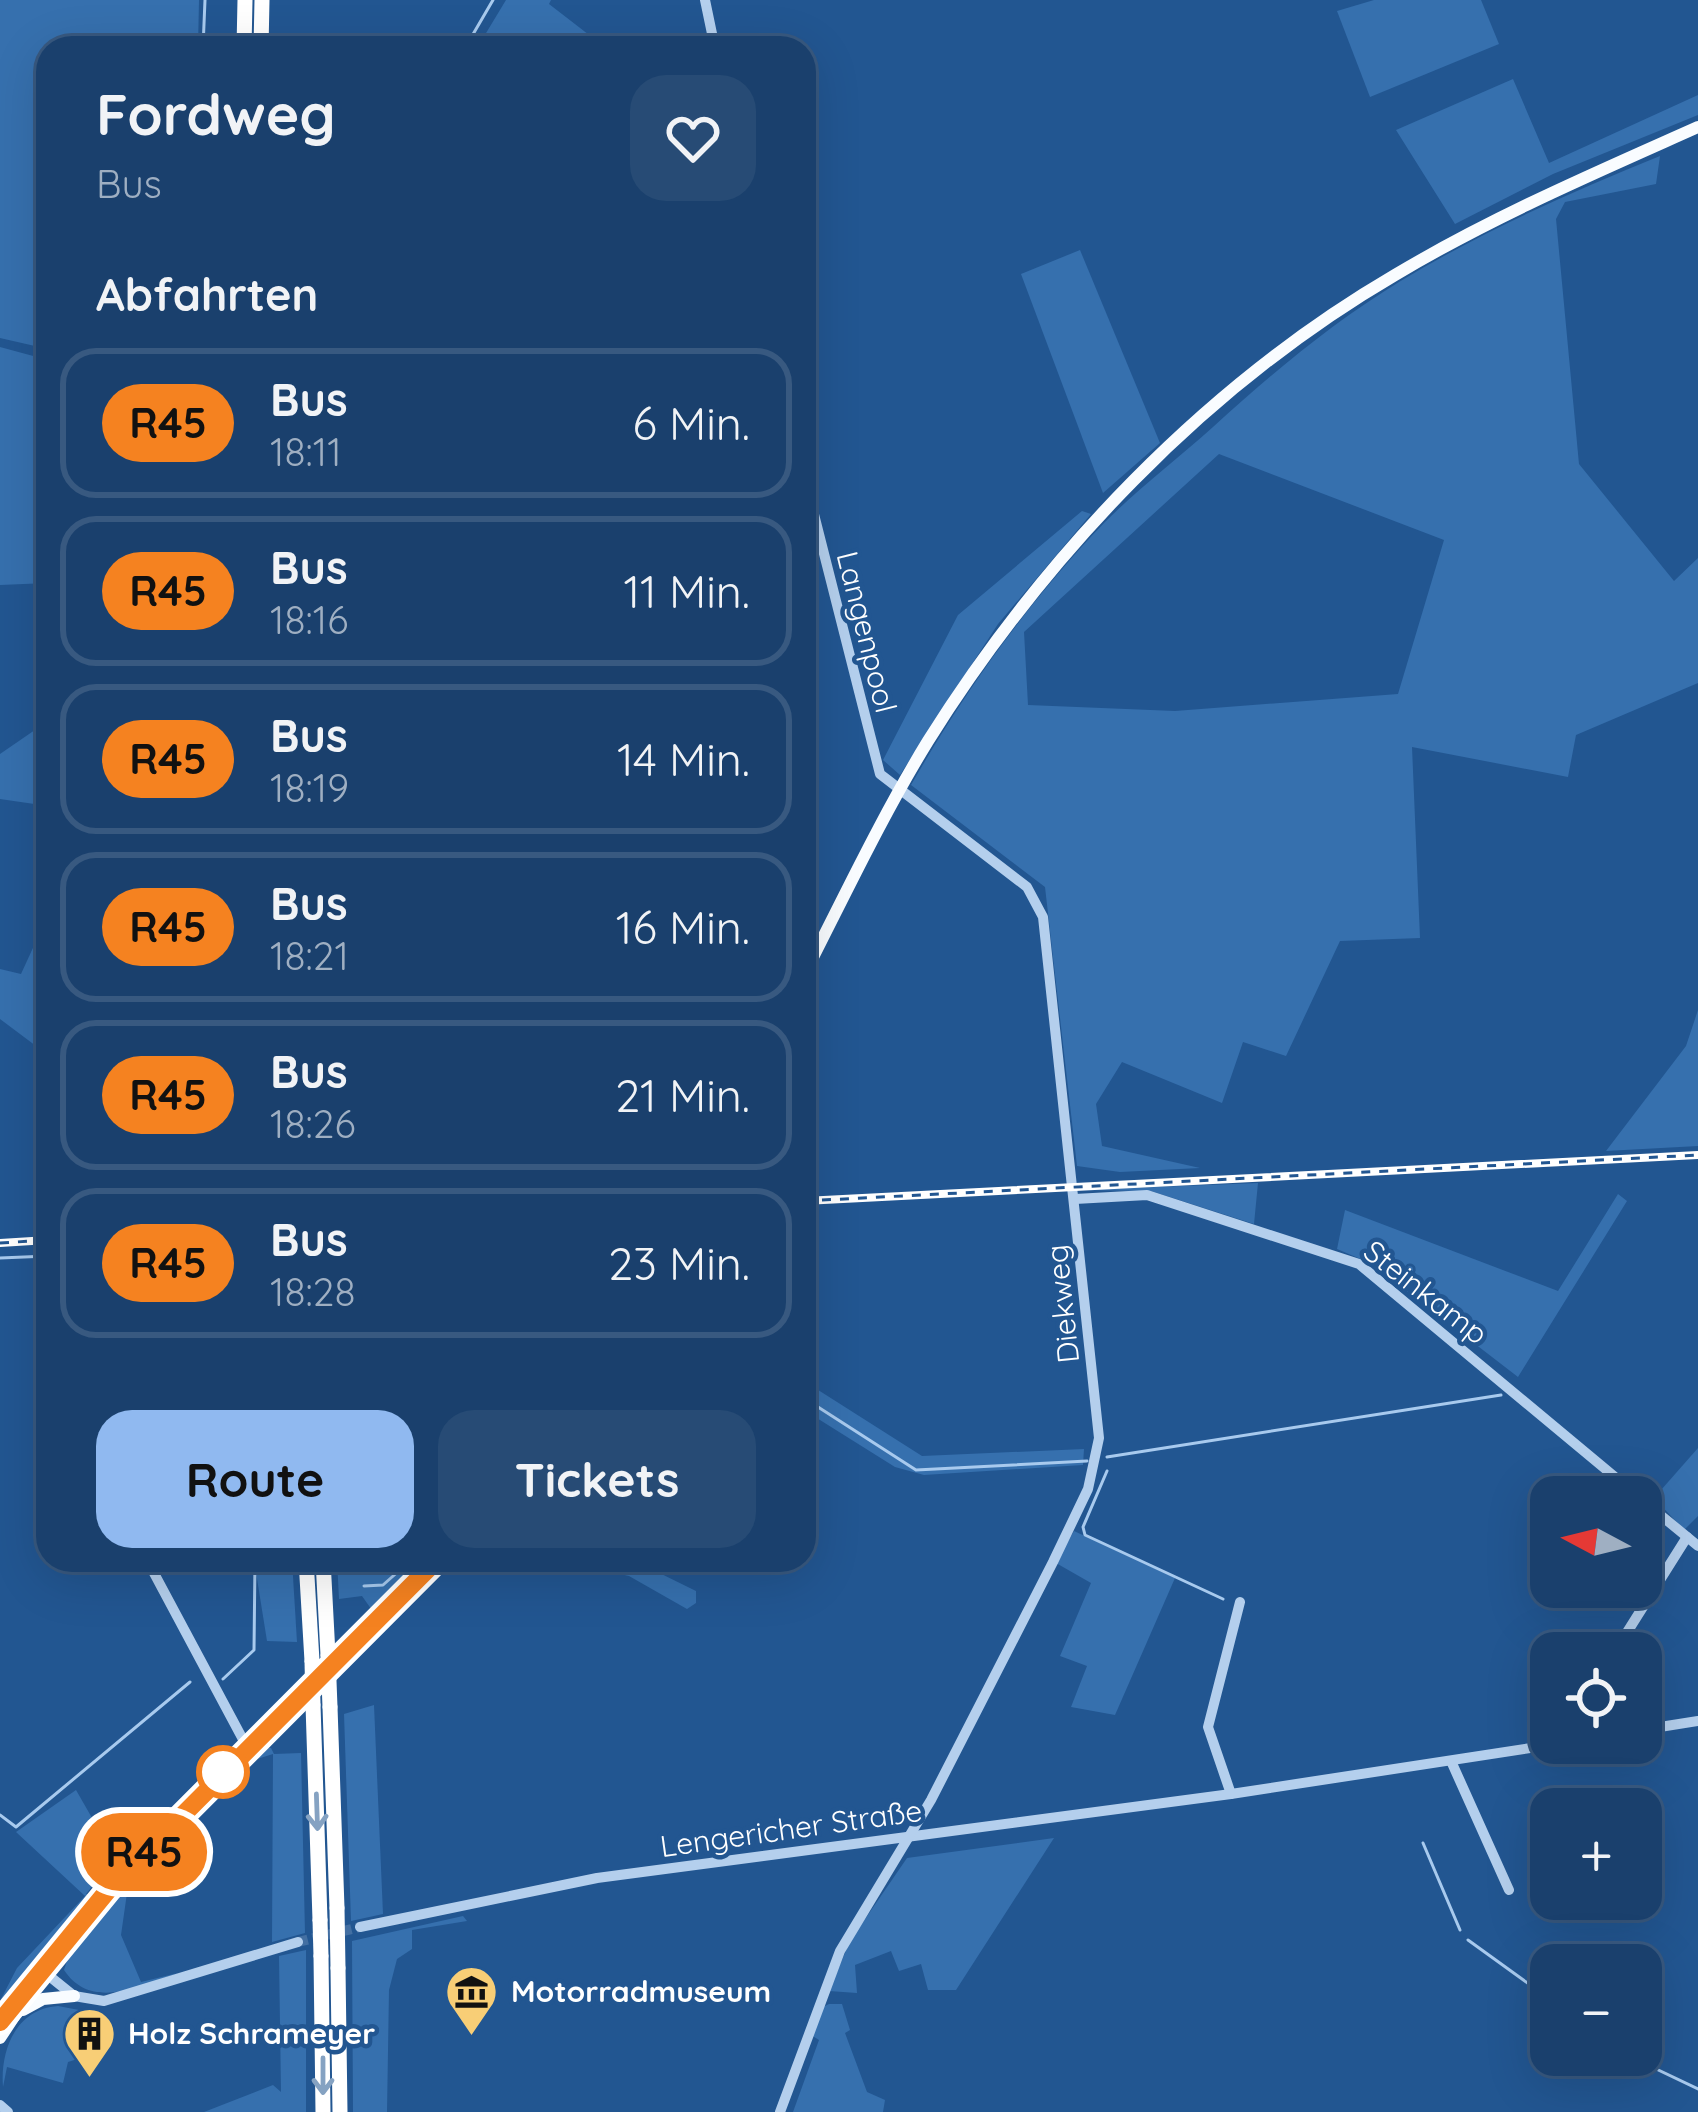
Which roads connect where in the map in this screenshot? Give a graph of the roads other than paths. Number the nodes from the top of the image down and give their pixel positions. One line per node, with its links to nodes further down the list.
1 (245, 0): 4 (highway)
2 (262, 0): 5 (highway)
3 (705, 0): 6 (street)
4 (244, 36)
5 (262, 36)
6 (712, 36)
7 (1698, 127): 9 (main road)
8 (816, 524): 9 (street, Langenpool)
9 (898, 793): 10 (main road); 11 (street, Diekweg)
10 (816, 952)
11 (1075, 1198): 12 (street, Steinkamp); 30 (street, Diekweg)
12 (1614, 1476)
13 (1662, 1516): 14 (street, Steinkamp)
14 (1687, 1537): 15 (street, Steinkamp); 21 (street)
15 (1698, 1546)
16 (153, 1572): 26 (street)
17 (308, 1572): 22 (highway)
18 (322, 1572): 22 (highway)
19 (425, 1572): 26 (main road)
20 (1240, 1602): 29 (street)
21 (1628, 1632)
22 (320, 1658): 23 (highway, bridge)
23 (322, 1706): 40 (highway, one-way to 40, bridge); 41 (highway, bridge)
24 (1698, 1720): 25 (street)
25 (1662, 1726)
26 (247, 1747): 34 (main road)
27 (1530, 1748): 28 (street, Lengericher Straße)
28 (1451, 1761): 29 (street, Lengericher Straße); 31 (street)
29 (1232, 1794): 30 (street, Lengericher Straße)
30 (909, 1836): 32 (street, Lengericher Straße); 42 (street, Diekweg)
31 (1509, 1890)
32 (359, 1928)
33 (298, 1942): 35 (street)
34 (43, 1971): 35 (street); 36 (main road)
35 (74, 1996): 36 (main road)
36 (7, 2020): 37 (main road)
37 (0, 2038)
38 (0, 2105): 39 (street)
39 (8, 2112)
40 (323, 2112)
41 (340, 2112)
42 (780, 2112)

